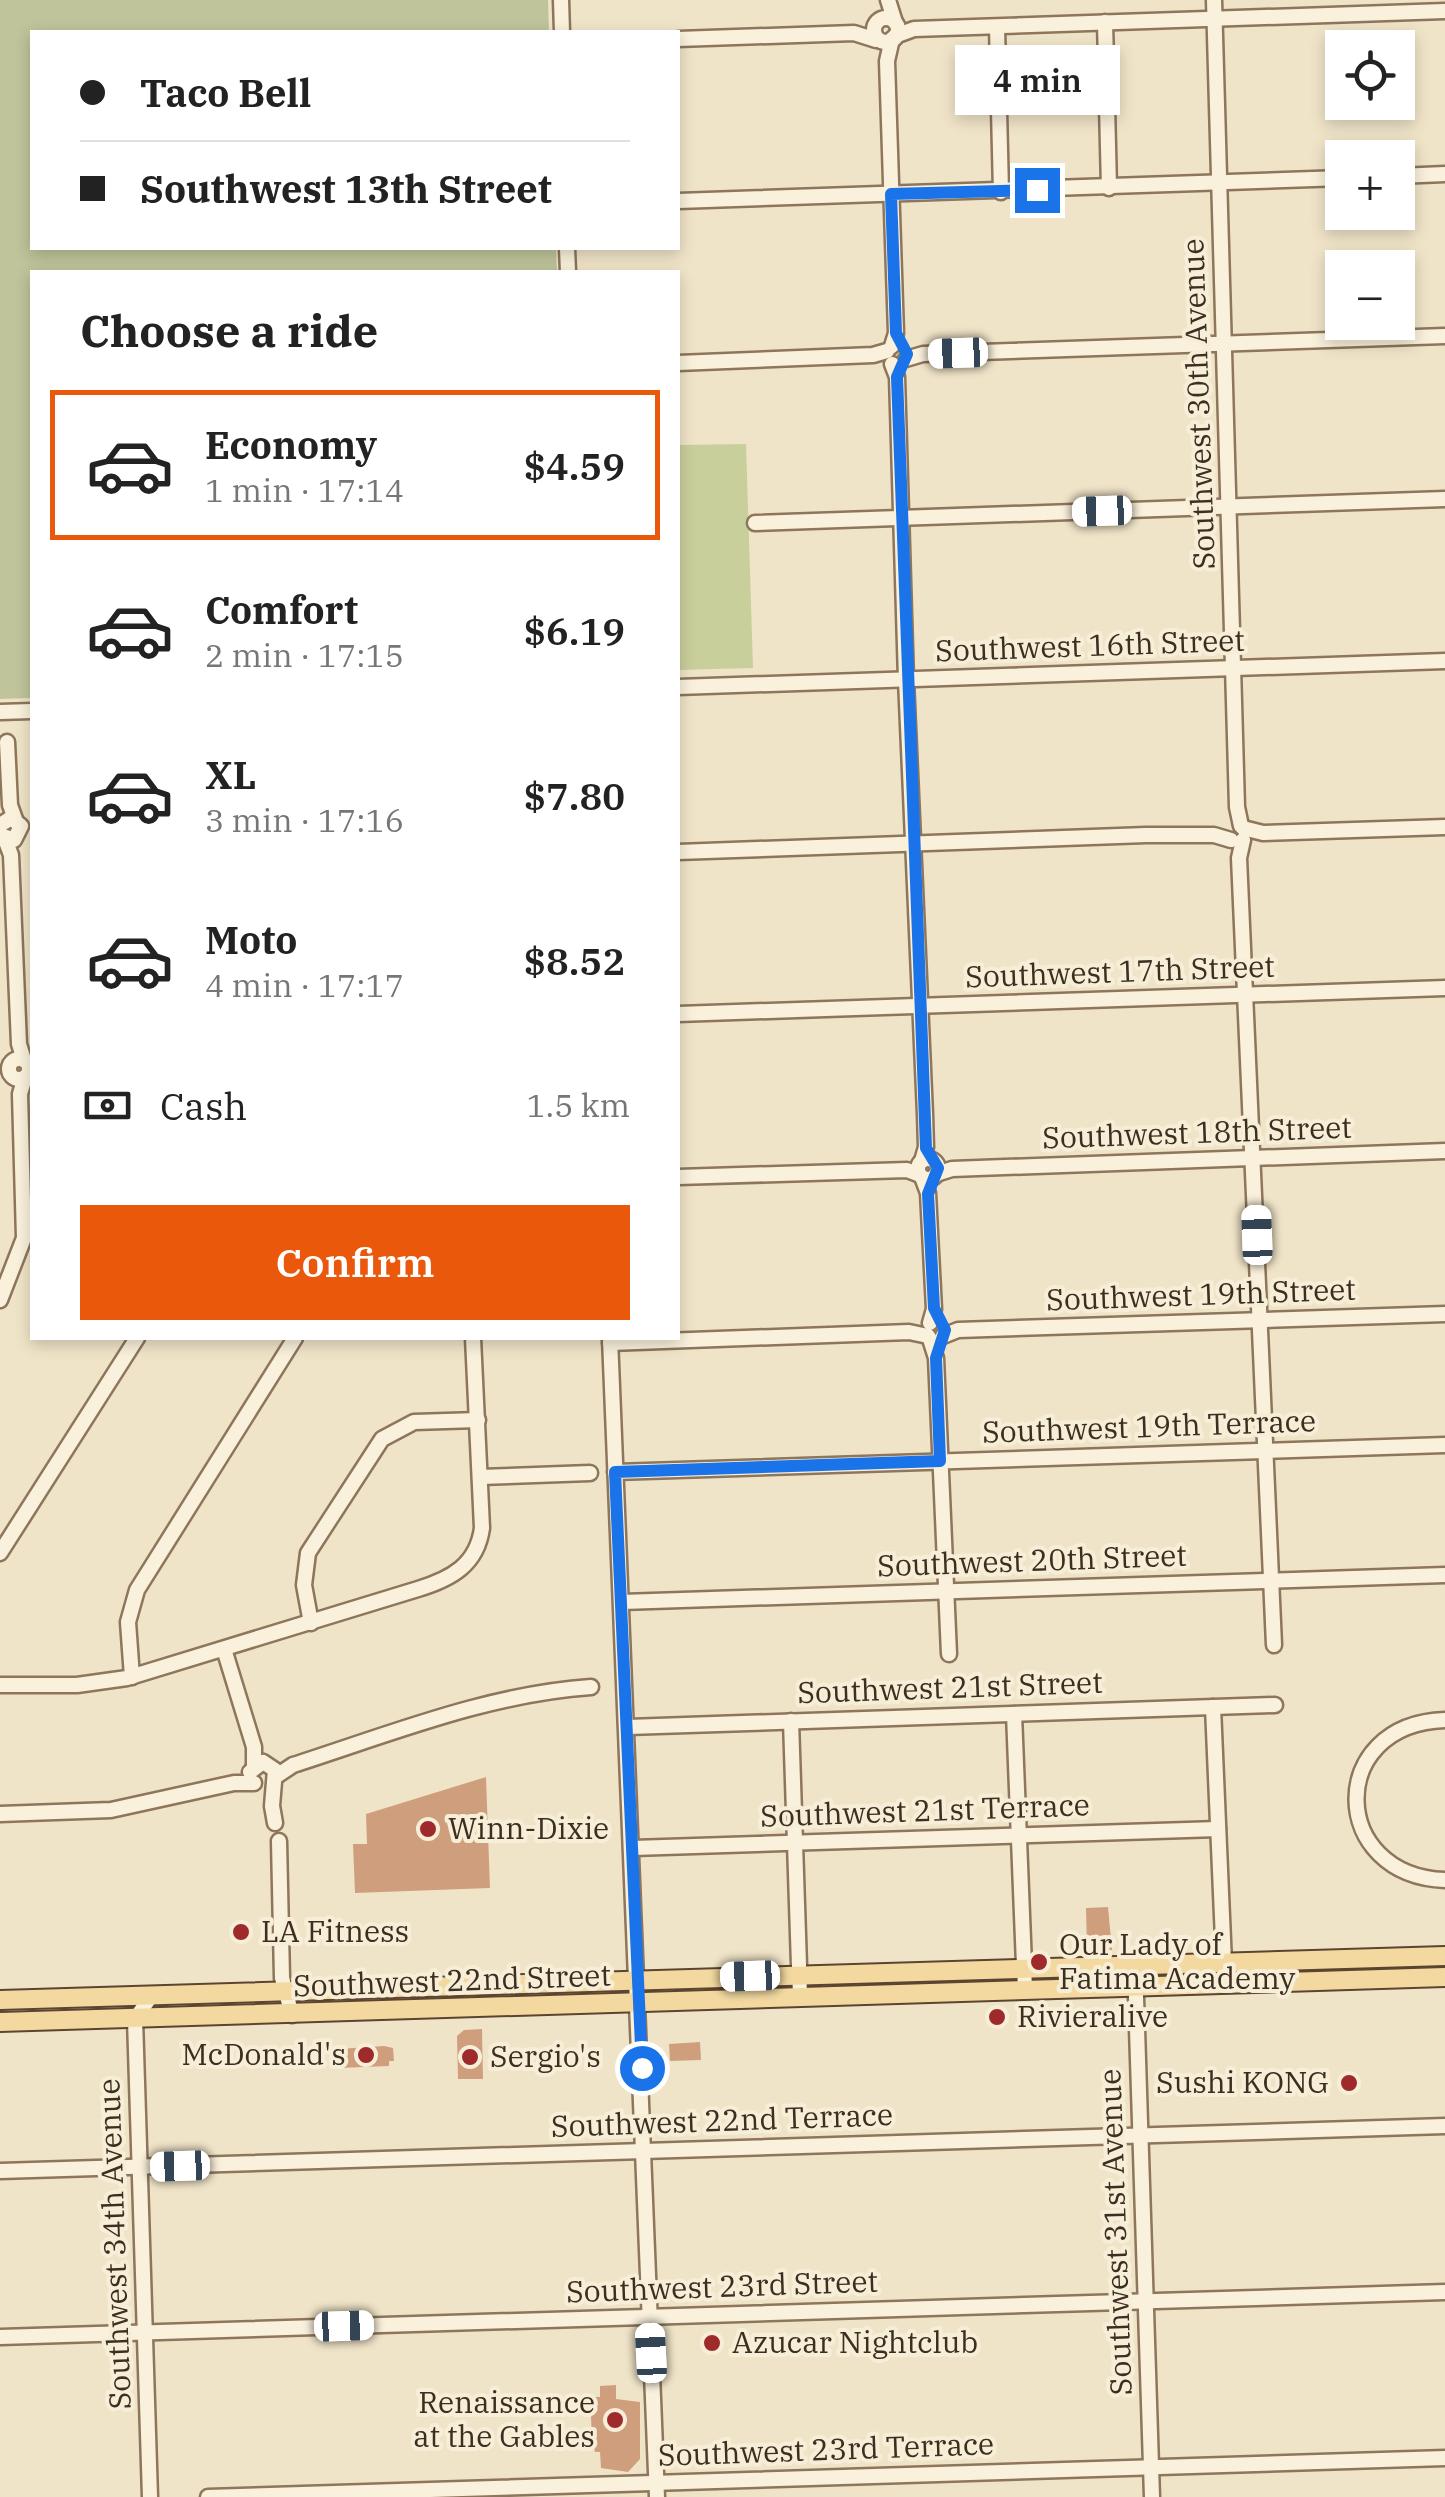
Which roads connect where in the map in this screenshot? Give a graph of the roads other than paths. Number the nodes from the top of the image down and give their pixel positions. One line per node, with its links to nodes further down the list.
1 (561, 0): 8 (street)
2 (886, 0): 9 (street)
3 (1214, 0): 5 (street, Southwest 30th Avenue)
4 (1445, 11): 5 (street)
5 (1214, 19): 6 (street); 14 (street, Southwest 30th Avenue)
6 (1105, 22): 7 (street); 15 (street)
7 (997, 26): 9 (street); 16 (street)
8 (562, 30)
9 (886, 30): 10 (street); 17 (street)
10 (680, 39)
11 (1445, 174): 12 (street)
12 (1415, 175)
13 (1325, 179): 14 (street)
14 (1220, 183): 15 (street); 20 (street, Southwest 30th Avenue)
15 (1109, 188): 16 (street)
16 (1000, 192): 17 (street)
17 (891, 194): 18 (street); 21 (street)
18 (680, 201)
19 (1445, 336): 20 (street)
20 (1224, 344): 21 (street); 24 (street, Southwest 30th Avenue)
21 (897, 355): 22 (street); 25 (street)
22 (680, 363)
23 (1445, 499): 24 (street)
24 (1230, 506): 25 (street); 28 (street, Southwest 30th Avenue)
25 (901, 518): 26 (street); 29 (street)
26 (755, 523)
27 (1445, 661): 28 (street, Southwest 16th Street)
28 (1233, 668): 29 (street, Southwest 16th Street); 36 (street, Southwest 30th Avenue)
29 (906, 680): 30 (street, Southwest 16th Street); 37 (street)
30 (680, 687)
31 (30, 711): 32 (street)
32 (0, 712)
33 (6, 742): 34 (street)
34 (10, 827): 39 (street)
35 (1445, 827): 36 (street)
36 (1237, 834): 37 (street); 42 (street)
37 (913, 844): 38 (street); 43 (street)
38 (680, 852)
39 (14, 948): 40 (street); 45 (street)
40 (30, 948)
41 (1445, 988): 42 (street, Southwest 17th Street)
42 (1245, 994): 43 (street, Southwest 17th Street); 47 (street)
43 (920, 1006): 44 (street, Southwest 17th Street); 48 (street)
44 (680, 1014)
45 (18, 1068): 50 (street)
46 (1445, 1152): 47 (street, Southwest 18th Street)
47 (1254, 1158): 48 (street, Southwest 18th Street); 53 (street)
48 (926, 1167): 49 (street, Southwest 18th Street); 54 (street)
49 (680, 1178)
50 (29, 1183): 51 (street)
51 (0, 1300)
52 (1445, 1314): 53 (street, Southwest 19th Street)
53 (1260, 1320): 54 (street, Southwest 19th Street); 62 (street)
54 (937, 1328): 55 (street, Southwest 19th Street); 63 (street)
55 (680, 1338)
56 (136, 1340): 67 (street)
57 (294, 1340): 76 (street)
58 (473, 1340): 60 (street)
59 (610, 1340): 64 (street)
60 (478, 1420): 66 (street); 72 (street)
61 (1445, 1444): 62 (street, Southwest 19th Terrace)
62 (1266, 1450): 63 (street, Southwest 19th Terrace); 69 (street)
63 (940, 1461): 64 (street, Southwest 19th Terrace); 70 (street)
64 (615, 1472): 71 (street)
65 (590, 1473): 66 (street)
66 (480, 1477): 72 (street)
67 (0, 1553)
68 (1445, 1575): 69 (street, Southwest 20th Street)
69 (1272, 1580): 70 (street, Southwest 20th Street); 73 (street)
70 (947, 1592): 71 (street, Southwest 20th Street); 75 (street)
71 (622, 1602): 84 (street)
72 (310, 1623): 74 (street)
73 (1274, 1645)
74 (224, 1649): 76 (street); 85 (street)
75 (949, 1654)
76 (132, 1677): 77 (street)
77 (0, 1685)
78 (591, 1686): 85 (street)
79 (1275, 1705): 80 (street, Southwest 21st Street)
80 (1212, 1707): 81 (street, Southwest 21st Street); 88 (street)
81 (1014, 1714): 83 (street, Southwest 21st Street); 89 (street)
82 (1445, 1720): 93 (street)
83 (790, 1721): 84 (street, Southwest 21st Street); 91 (street)
84 (628, 1728): 92 (street)
85 (263, 1774): 86 (street); 87 (street)
86 (0, 1814)
87 (275, 1824)
88 (1218, 1829): 89 (street, Southwest 21st Terrace); 95 (street)
89 (1019, 1835): 91 (street, Southwest 21st Terrace); 97 (street)
90 (279, 1841): 105 (street)
91 (796, 1842): 92 (street, Southwest 21st Terrace); 98 (street)
92 (633, 1848): 100 (street)
93 (1445, 1880)
94 (1445, 1956): 95 (main road, Southwest 22nd Street)
95 (1224, 1962): 96 (main road, Southwest 22nd Street); 101 (main road)
96 (1135, 1966): 97 (main road, Southwest 22nd Street); 102 (street, Southwest 31st Avenue)
97 (1024, 1969): 98 (main road, Southwest 22nd Street); 104 (street)
98 (800, 1975): 100 (main road, Southwest 22nd Street); 107 (street)
99 (1445, 1976): 101 (main road, Southwest 22nd Street)
100 (638, 1979): 103 (main road, Southwest 22nd Street); 109 (street)
101 (1224, 1984): 102 (main road, Southwest 22nd Street)
102 (1136, 1986): 104 (main road, Southwest 22nd Street); 115 (street, Southwest 31st Avenue)
103 (400, 1987): 105 (main road, Southwest 22nd Street); 110 (main road)
104 (1025, 1990): 107 (main road, Southwest 22nd Street)
105 (284, 1991): 106 (main road, Southwest 22nd Street); 111 (street)
106 (152, 1995): 108 (main road, Southwest 22nd Street); 112 (street)
107 (800, 1996): 109 (main road, Southwest 22nd Street)
108 (0, 2000)
109 (639, 2001): 110 (main road, Southwest 22nd Street); 116 (street)
110 (395, 2011): 111 (main road, Southwest 22nd Street)
111 (292, 2015): 112 (main road, Southwest 22nd Street)
112 (135, 2019): 113 (main road, Southwest 22nd Street); 117 (street, Southwest 34th Avenue)
113 (0, 2022)
114 (1445, 2126): 115 (street, Southwest 22nd Terrace)
115 (1140, 2136): 116 (street, Southwest 22nd Terrace); 120 (street, Southwest 31st Avenue)
116 (644, 2151): 117 (street, Southwest 22nd Terrace); 121 (street)
117 (140, 2167): 118 (street, Southwest 22nd Terrace); 122 (street, Southwest 34th Avenue)
118 (0, 2171)
119 (1445, 2292): 120 (street, Southwest 23rd Street)
120 (1146, 2301): 121 (street, Southwest 23rd Street); 125 (street, Southwest 31st Avenue)
121 (649, 2317): 122 (street, Southwest 23rd Street); 126 (street)
122 (145, 2332): 123 (street, Southwest 23rd Street); 127 (street, Southwest 34th Avenue)
123 (0, 2337)
124 (1445, 2458): 125 (street, Southwest 23rd Terrace)
125 (1152, 2467): 126 (street, Southwest 23rd Terrace); 129 (street, Southwest 31st Avenue)
126 (656, 2490): 128 (street, Southwest 23rd Terrace)
127 (150, 2497)
128 (208, 2497)
129 (1152, 2497)

